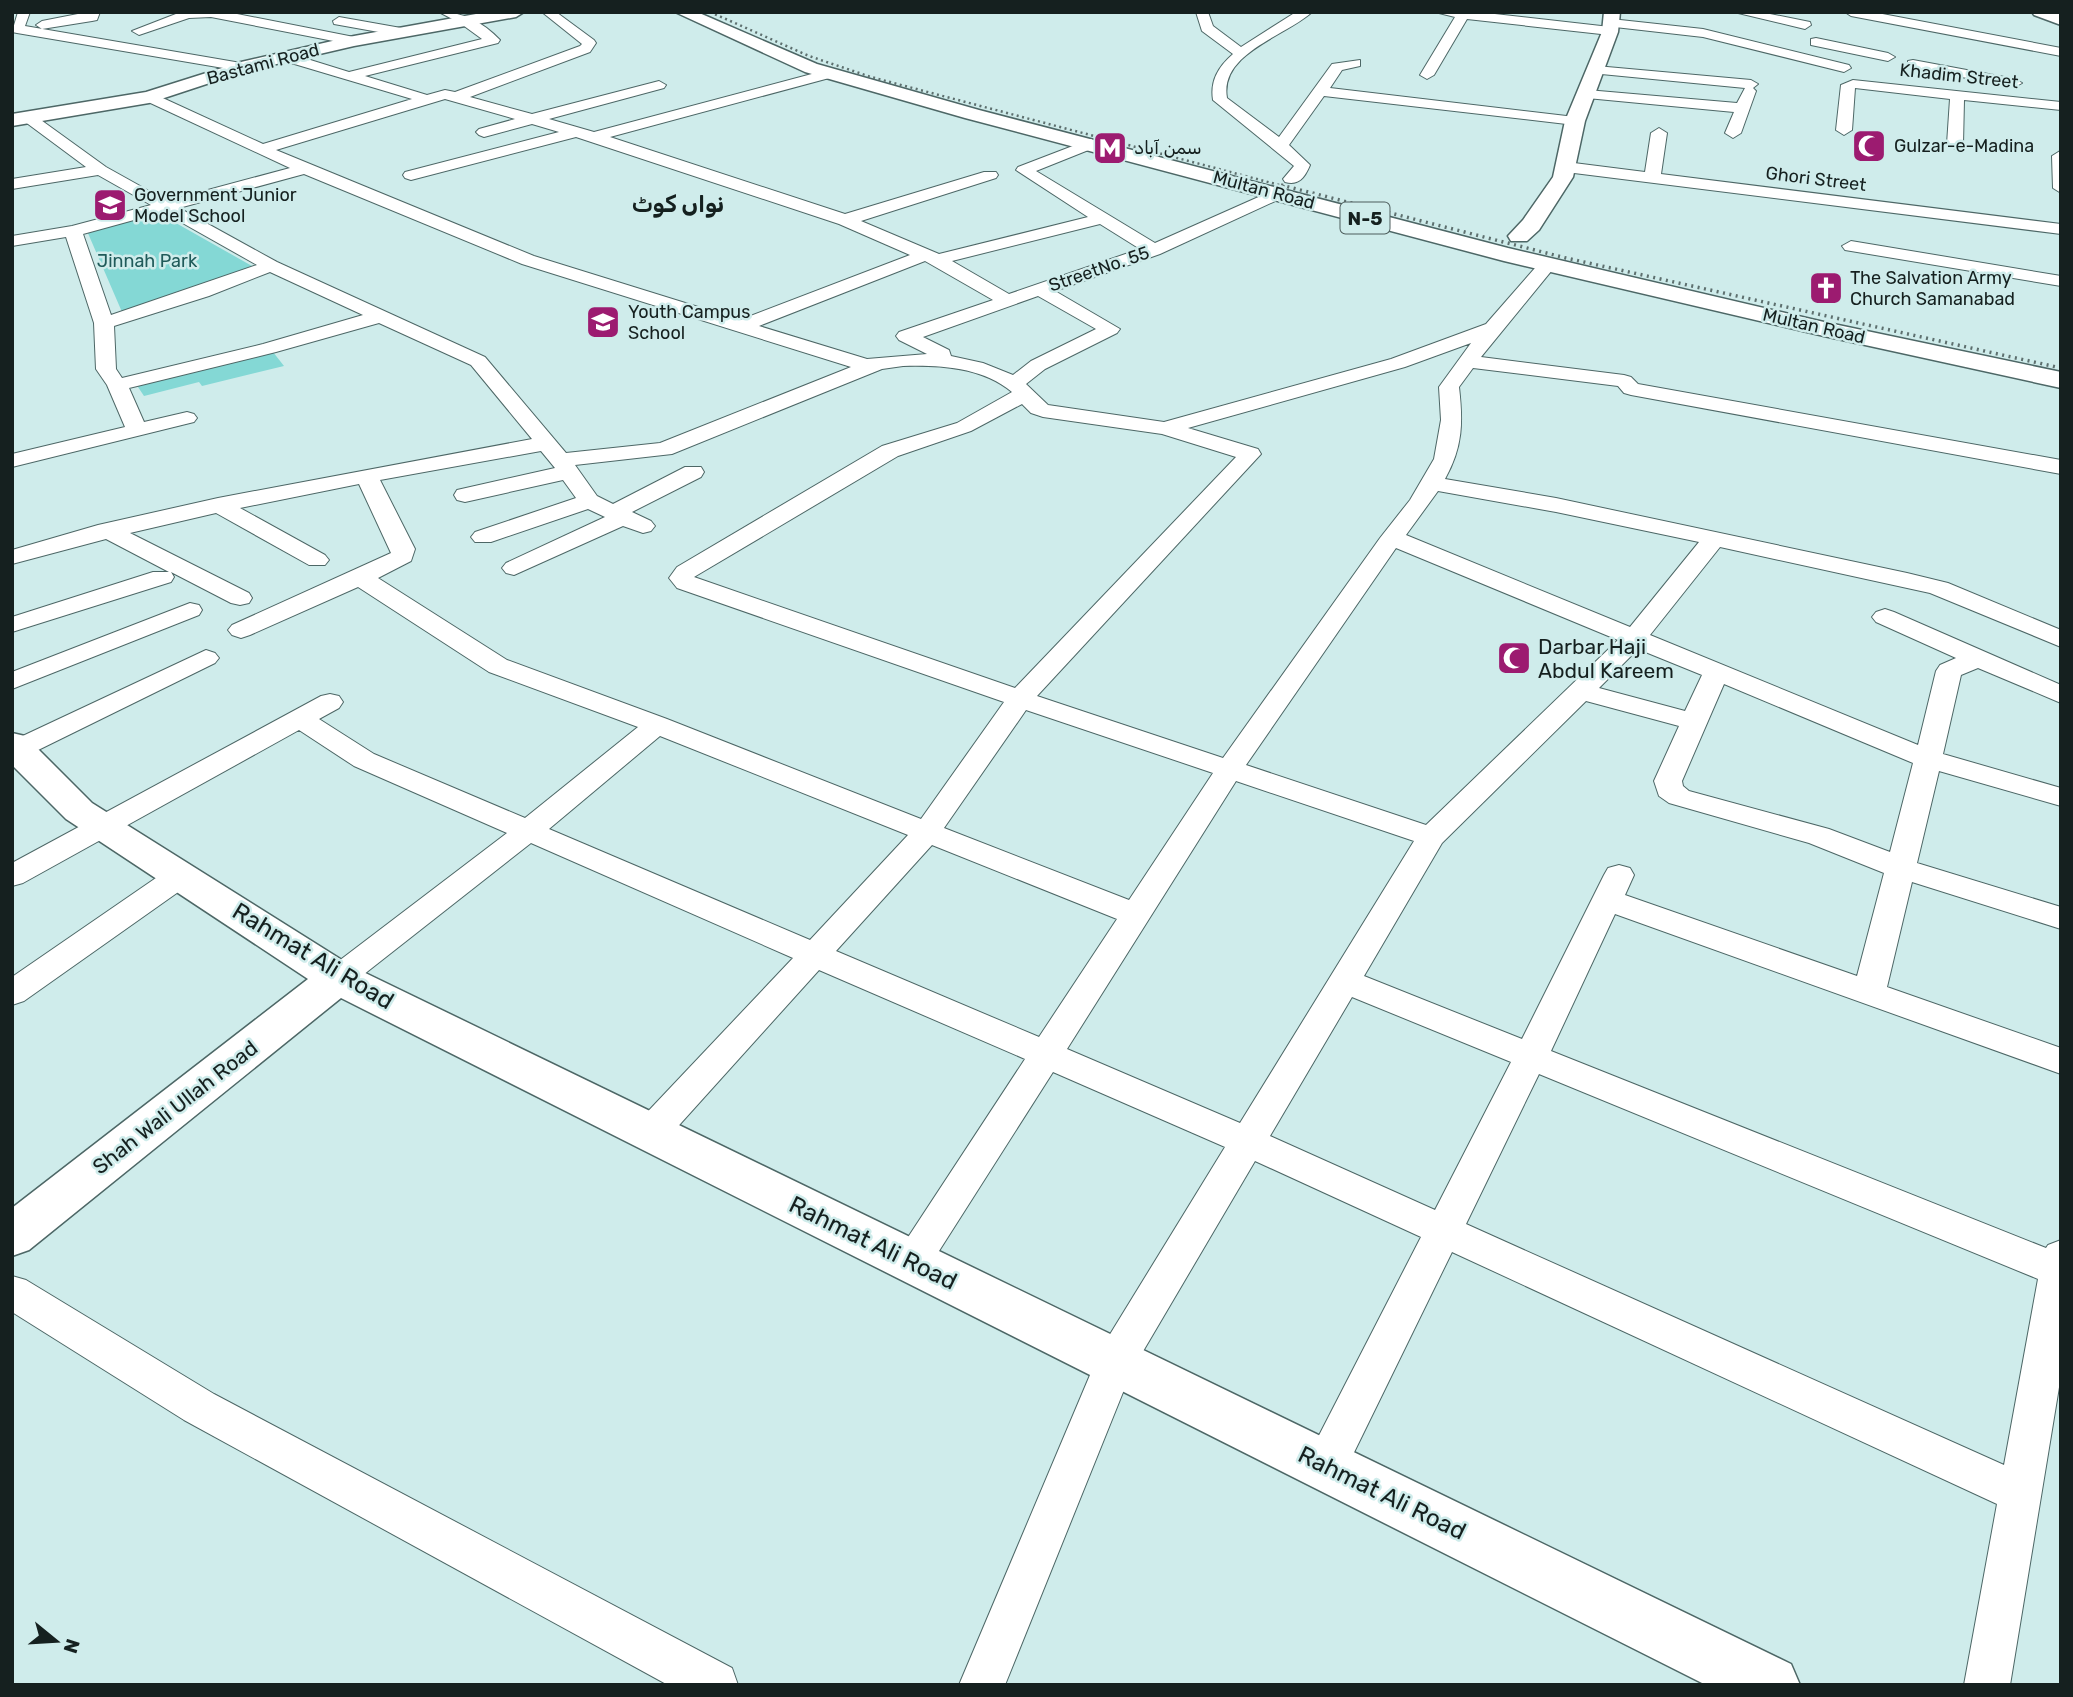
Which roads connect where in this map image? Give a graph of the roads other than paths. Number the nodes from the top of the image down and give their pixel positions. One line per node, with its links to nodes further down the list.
1 (24, 12): 27 (street)
2 (94, 12): 27 (street)
3 (445, 12): 17 (street)
4 (516, 12): 17 (main road, Bastami Road)
5 (548, 12): 56 (street)
6 (683, 12): 20 (main road, Multan Road / N-5)
7 (1202, 12): 37 (street)
8 (1306, 12): 37 (street)
9 (1441, 12): 12 (street)
10 (1739, 12): 23 (street); 39 (street)
11 (1851, 12): 36 (street)
12 (1464, 14): 18 (street); 46 (street)
13 (1663, 15): 21 (street)
14 (327, 17): 24 (street); 30 (street)
15 (2038, 19): 19 (main road); 29 (street)
16 (128, 20): 22 (street)
17 (465, 20): 30 (main road, Bastami Road); 47 (street)
18 (1609, 20): 25 (street); 44 (main road)
19 (2061, 20)
20 (724, 21): 45 (main road, Multan Road / N-5); 81 (main road, Multan Road / N-5)
21 (1702, 22)
22 (156, 25): 24 (street); 28 (street)
23 (1805, 25)
24 (282, 26): 32 (street)
25 (1675, 26): 34 (street); 43 (street)
26 (106, 27): 31 (street)
27 (18, 29): 31 (street)
28 (139, 31)
29 (2061, 31)
30 (401, 32): 32 (main road, Bastami Road)
31 (74, 38): 42 (street)
32 (354, 41): 35 (main road, Bastami Road)
33 (271, 44): 35 (street)
34 (1670, 46)
35 (308, 52): 38 (main road, Bastami Road)
36 (2061, 52)
37 (1241, 54): 71 (street)
38 (286, 57): 42 (main road, Bastami Road); 47 (street)
39 (1888, 57)
40 (1355, 63): 51 (street)
41 (1913, 64): 50 (street)
42 (241, 67): 55 (main road, Bastami Road)
43 (1844, 68)
44 (1596, 69): 53 (main road); 59 (street)
45 (828, 74): 68 (street); 70 (main road, Multan Road / N-5)
46 (1427, 75)
47 (348, 76): 57 (street)
48 (609, 84): 52 (street)
49 (659, 85): 52 (street)
50 (2033, 85)
51 (1320, 91): 62 (street); 71 (street)
52 (633, 92): 61 (street)
53 (1587, 94): 59 (street); 62 (main road)
54 (1957, 95): 58 (street, Khadim Street); 63 (street, Khadim Street); 69 (street)
55 (149, 97): 60 (main road, Bastami Road); 72 (street)
56 (455, 97): 57 (street); 61 (street)
57 (426, 99): 72 (street)
58 (2061, 106)
59 (1740, 108): 67 (street)
60 (21, 119): 76 (street)
61 (530, 119): 64 (street); 65 (street)
62 (1575, 121): 74 (main road)
63 (1844, 130)
64 (484, 132)
65 (576, 132): 68 (street); 77 (street)
66 (1659, 133): 79 (street)
67 (1733, 133)
68 (594, 142): 85 (street)
69 (1955, 144)
70 (1091, 145): 81 (main road, Multan Road / N-5); 84 (street)
71 (1280, 145): 81 (street)
72 (263, 149): 75 (street)
73 (2060, 156): 82 (street)
74 (1566, 167): 79 (street, Ghori Street); 88 (main road)
75 (305, 169): 83 (street); 102 (street)
76 (100, 170): 80 (street); 83 (street)
77 (411, 175)
78 (990, 175): 85 (street)
79 (1653, 178): 86 (street, Ghori Street)
80 (12, 184)
81 (1284, 187): 88 (main road, Multan Road / N-5); 91 (street, StreetNo. 55); 93 (main road, Multan Road / N-5)
82 (2061, 188)
83 (163, 207): 87 (street); 94 (street)
84 (1103, 218): 91 (street); 92 (street)
85 (845, 220): 92 (street)
86 (2061, 229)
87 (73, 231): 89 (street); 100 (street)
88 (1519, 236): 97 (main road, Multan Road / N-5)
89 (12, 241)
90 (1851, 246): 95 (street)
91 (1154, 250): 96 (street, StreetNo. 55)
92 (931, 257): 98 (street); 102 (street)
93 (1548, 264): 103 (street); 108 (main road, Multan Road / N-5)
94 (271, 266): 99 (street); 100 (street)
95 (2061, 281)
96 (1040, 289): 98 (street, StreetNo. 55); 109 (street)
97 (1766, 294)
98 (1008, 301): 104 (street, StreetNo. 55)
99 (379, 317): 107 (street); 113 (street)
100 (104, 323): 107 (street)
101 (275, 326): 107 (street)
102 (739, 327): 106 (street)
103 (1493, 328): 105 (street); 111 (street)
104 (941, 360): 106 (street); 109 (street)
105 (1468, 361): 115 (street); 118 (street)
106 (877, 364): 113 (street)
107 (111, 377): 112 (street)
108 (2061, 380)
109 (1020, 388): 111 (street); 145 (street)
110 (187, 418): 112 (street)
111 (1165, 428): 145 (street)
112 (136, 431): 114 (street)
113 (559, 458): 117 (street); 119 (street); 120 (street)
114 (12, 461)
115 (2061, 467)
116 (693, 472): 122 (street)
117 (366, 475): 121 (street); 130 (street)
118 (1431, 483): 125 (street); 126 (street)
119 (465, 495)
120 (589, 501): 122 (street); 124 (street)
121 (218, 505): 123 (street); 128 (street)
122 (627, 518): 129 (street)
123 (106, 530): 127 (street); 132 (street)
124 (483, 537)
125 (1392, 538): 137 (street); 152 (street)
126 (1713, 540): 137 (street); 138 (street)
127 (12, 556)
128 (317, 560)
129 (514, 568)
130 (360, 577): 136 (street); 149 (street)
131 (162, 578): 135 (street)
132 (240, 598)
133 (190, 610): 142 (street)
134 (1885, 617): 140 (street)
135 (12, 625)
136 (241, 630)
137 (1635, 638): 141 (street); 143 (street)
138 (2061, 639)
139 (206, 658): 150 (street)
140 (1978, 658): 144 (street); 151 (street)
141 (1716, 672): 148 (street); 151 (street)
142 (12, 681)
143 (1580, 691): 148 (street); 157 (street)
144 (2061, 695)
145 (1020, 699): 152 (street); 156 (street)
146 (330, 702): 147 (street)
147 (300, 718): 154 (street); 155 (street)
148 (1695, 722): 158 (street)
149 (657, 724): 155 (street); 156 (street)
150 (15, 747): 154 (main road, Rahmat Ali Road)
151 (1928, 759): 153 (street); 158 (street)
152 (1229, 770): 157 (street); 161 (street)
153 (2061, 797)
154 (101, 825): 159 (street); 160 (main road, Rahmat Ali Road)
155 (528, 831): 163 (street); 164 (street)
156 (927, 831): 161 (street); 163 (street)
157 (1431, 837): 165 (street)
158 (1901, 868): 162 (street); 167 (street)
159 (12, 876)
160 (180, 876): 164 (main road, Rahmat Ali Road); 166 (street)
161 (1136, 915): 168 (street)
162 (2061, 918)
163 (815, 955): 168 (street); 171 (street)
164 (338, 978): 171 (main road, Rahmat Ali Road); 174 (main road, Shah Wali Ullah Road)
165 (1344, 981): 169 (street); 172 (street)
166 (12, 993)
167 (1869, 993): 169 (street); 170 (street)
168 (1046, 1055): 172 (street); 175 (street)
169 (1531, 1056): 173 (street); 176 (street)
170 (2061, 1060)
171 (650, 1133): 175 (main road, Rahmat Ali Road)
172 (1247, 1141): 173 (street); 178 (street)
173 (1444, 1228): 179 (street); 180 (street)
174 (12, 1236)
175 (912, 1262): 178 (main road, Rahmat Ali Road)
176 (2059, 1263): 180 (street)
177 (12, 1292): 181 (street)
178 (1115, 1362): 179 (main road, Rahmat Ali Road); 182 (street)
179 (1326, 1465): 183 (main road, Rahmat Ali Road)
180 (2020, 1493): 184 (street)
181 (715, 1685)
182 (982, 1685)
183 (1770, 1685)
184 (1987, 1685)

